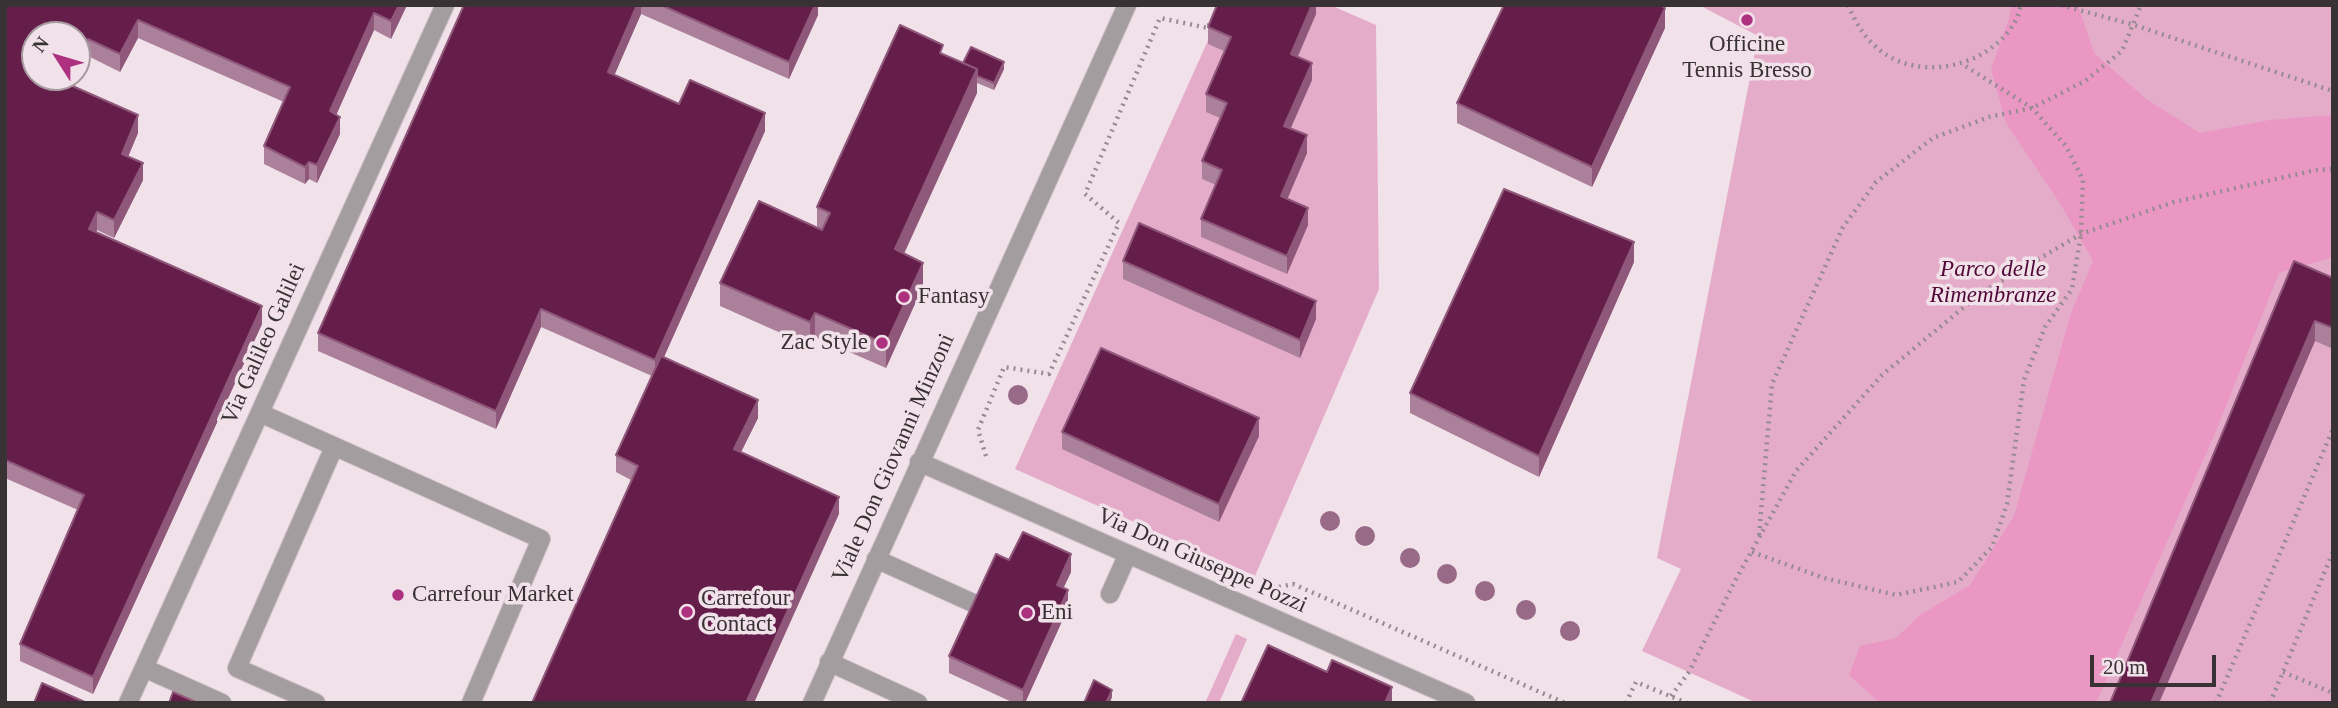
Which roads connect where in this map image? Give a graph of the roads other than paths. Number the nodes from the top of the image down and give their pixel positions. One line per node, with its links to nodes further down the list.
1 (445, 5): 3 (street, Via Galileo Galilei)
2 (1127, 5): 5 (street, Viale Don Giovanni Minzoni)
3 (260, 413): 4 (street); 11 (street, Via Galileo Galilei)
4 (334, 447): 14 (street); 15 (street)
5 (919, 462): 6 (street, Via Don Giuseppe Pozzi); 7 (street, Viale Don Giovanni Minzoni)
6 (1128, 556): 8 (street); 18 (street, Via Don Giuseppe Pozzi)
7 (876, 559): 9 (street); 10 (street, Viale Don Giovanni Minzoni)
8 (1110, 594)
9 (973, 603)
10 (829, 662): 16 (street, Viale Don Giovanni Minzoni); 17 (street)
11 (144, 668): 12 (street, Via Galileo Galilei); 13 (street)
12 (128, 703)
13 (222, 703)
14 (316, 703)
15 (471, 703)
16 (812, 703)
17 (918, 703)
18 (1466, 703)

